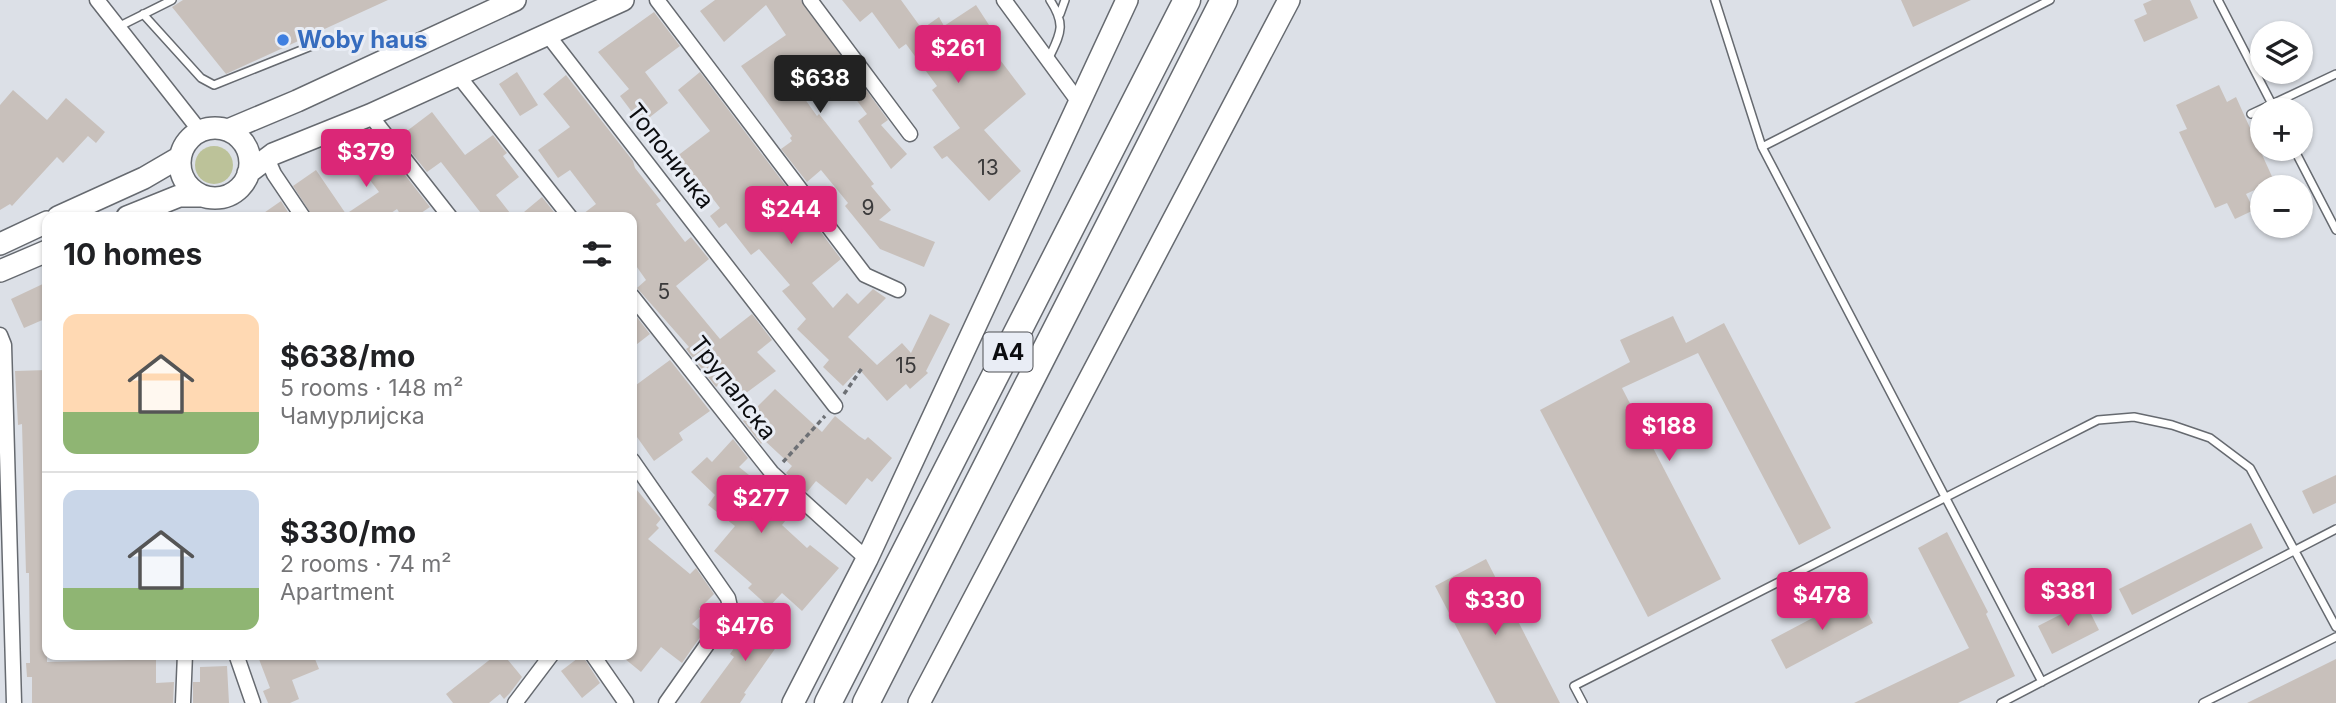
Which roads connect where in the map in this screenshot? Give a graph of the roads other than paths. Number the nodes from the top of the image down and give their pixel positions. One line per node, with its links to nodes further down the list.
1 (97, 0): 19 (street)
2 (172, 0): 17 (lane)
3 (515, 0): 29 (main road)
4 (623, 0): 20 (main road)
5 (657, 0): 48 (street)
6 (810, 0): 31 (street)
7 (1004, 0): 22 (street)
8 (1050, 0): 18 (lane)
9 (1065, 0): 18 (lane)
10 (1126, 0): 27 (main road)
11 (1187, 0): 71 (highway, A4)
12 (1224, 0): 72 (highway, A4)
13 (1289, 0): 73 (main road)
14 (1715, 0): 32 (lane)
15 (2050, 0): 32 (lane)
16 (2218, 0): 25 (lane)
17 (143, 14): 19 (lane); 21 (lane)
18 (1060, 14): 22 (lane)
19 (118, 27): 30 (street)
20 (547, 34): 23 (main road); 51 (street, Топоничка)
21 (319, 43)
22 (1047, 62): 27 (street)
23 (457, 74): 28 (main road); 42 (street)
24 (2336, 74): 26 (lane)
25 (2268, 98)
26 (2290, 98)
27 (1078, 101): 56 (main road)
28 (370, 115): 34 (main road); 41 (street)
29 (228, 130): 30 (main road); 36 (main road)
30 (200, 131): 33 (main road)
31 (910, 134)
32 (1762, 148): 53 (lane)
33 (180, 157): 37 (main road); 38 (main road)
34 (267, 158): 36 (main road); 40 (street)
35 (2300, 161): 44 (lane)
36 (248, 173): 37 (main road)
37 (202, 196): 39 (main road)
38 (69, 212)
39 (140, 212)
40 (300, 212)
41 (446, 212)
42 (566, 212)
43 (42, 224): 45 (main road)
44 (2336, 230)
45 (0, 244)
46 (42, 253): 47 (main road)
47 (0, 271)
48 (898, 290)
49 (637, 302): 56 (street, Трупалска)
50 (0, 335): 64 (street)
51 (835, 405)
52 (637, 467): 69 (street)
53 (1944, 499): 55 (lane); 63 (lane); 74 (lane)
54 (2336, 529): 55 (lane)
55 (2294, 551): 57 (lane); 63 (lane)
56 (867, 559): 70 (main road)
57 (2336, 627)
58 (2336, 637): 76 (lane)
59 (185, 660): 65 (street)
60 (238, 660): 66 (street)
61 (547, 660): 67 (street)
62 (596, 660): 68 (street)
63 (2042, 682): 75 (lane)
64 (14, 703)
65 (183, 703)
66 (253, 703)
67 (515, 703)
68 (626, 703)
69 (666, 703)
70 (793, 703)
71 (828, 703)
72 (866, 703)
73 (919, 703)
74 (1583, 703)
75 (2001, 703)
76 (2203, 703)

